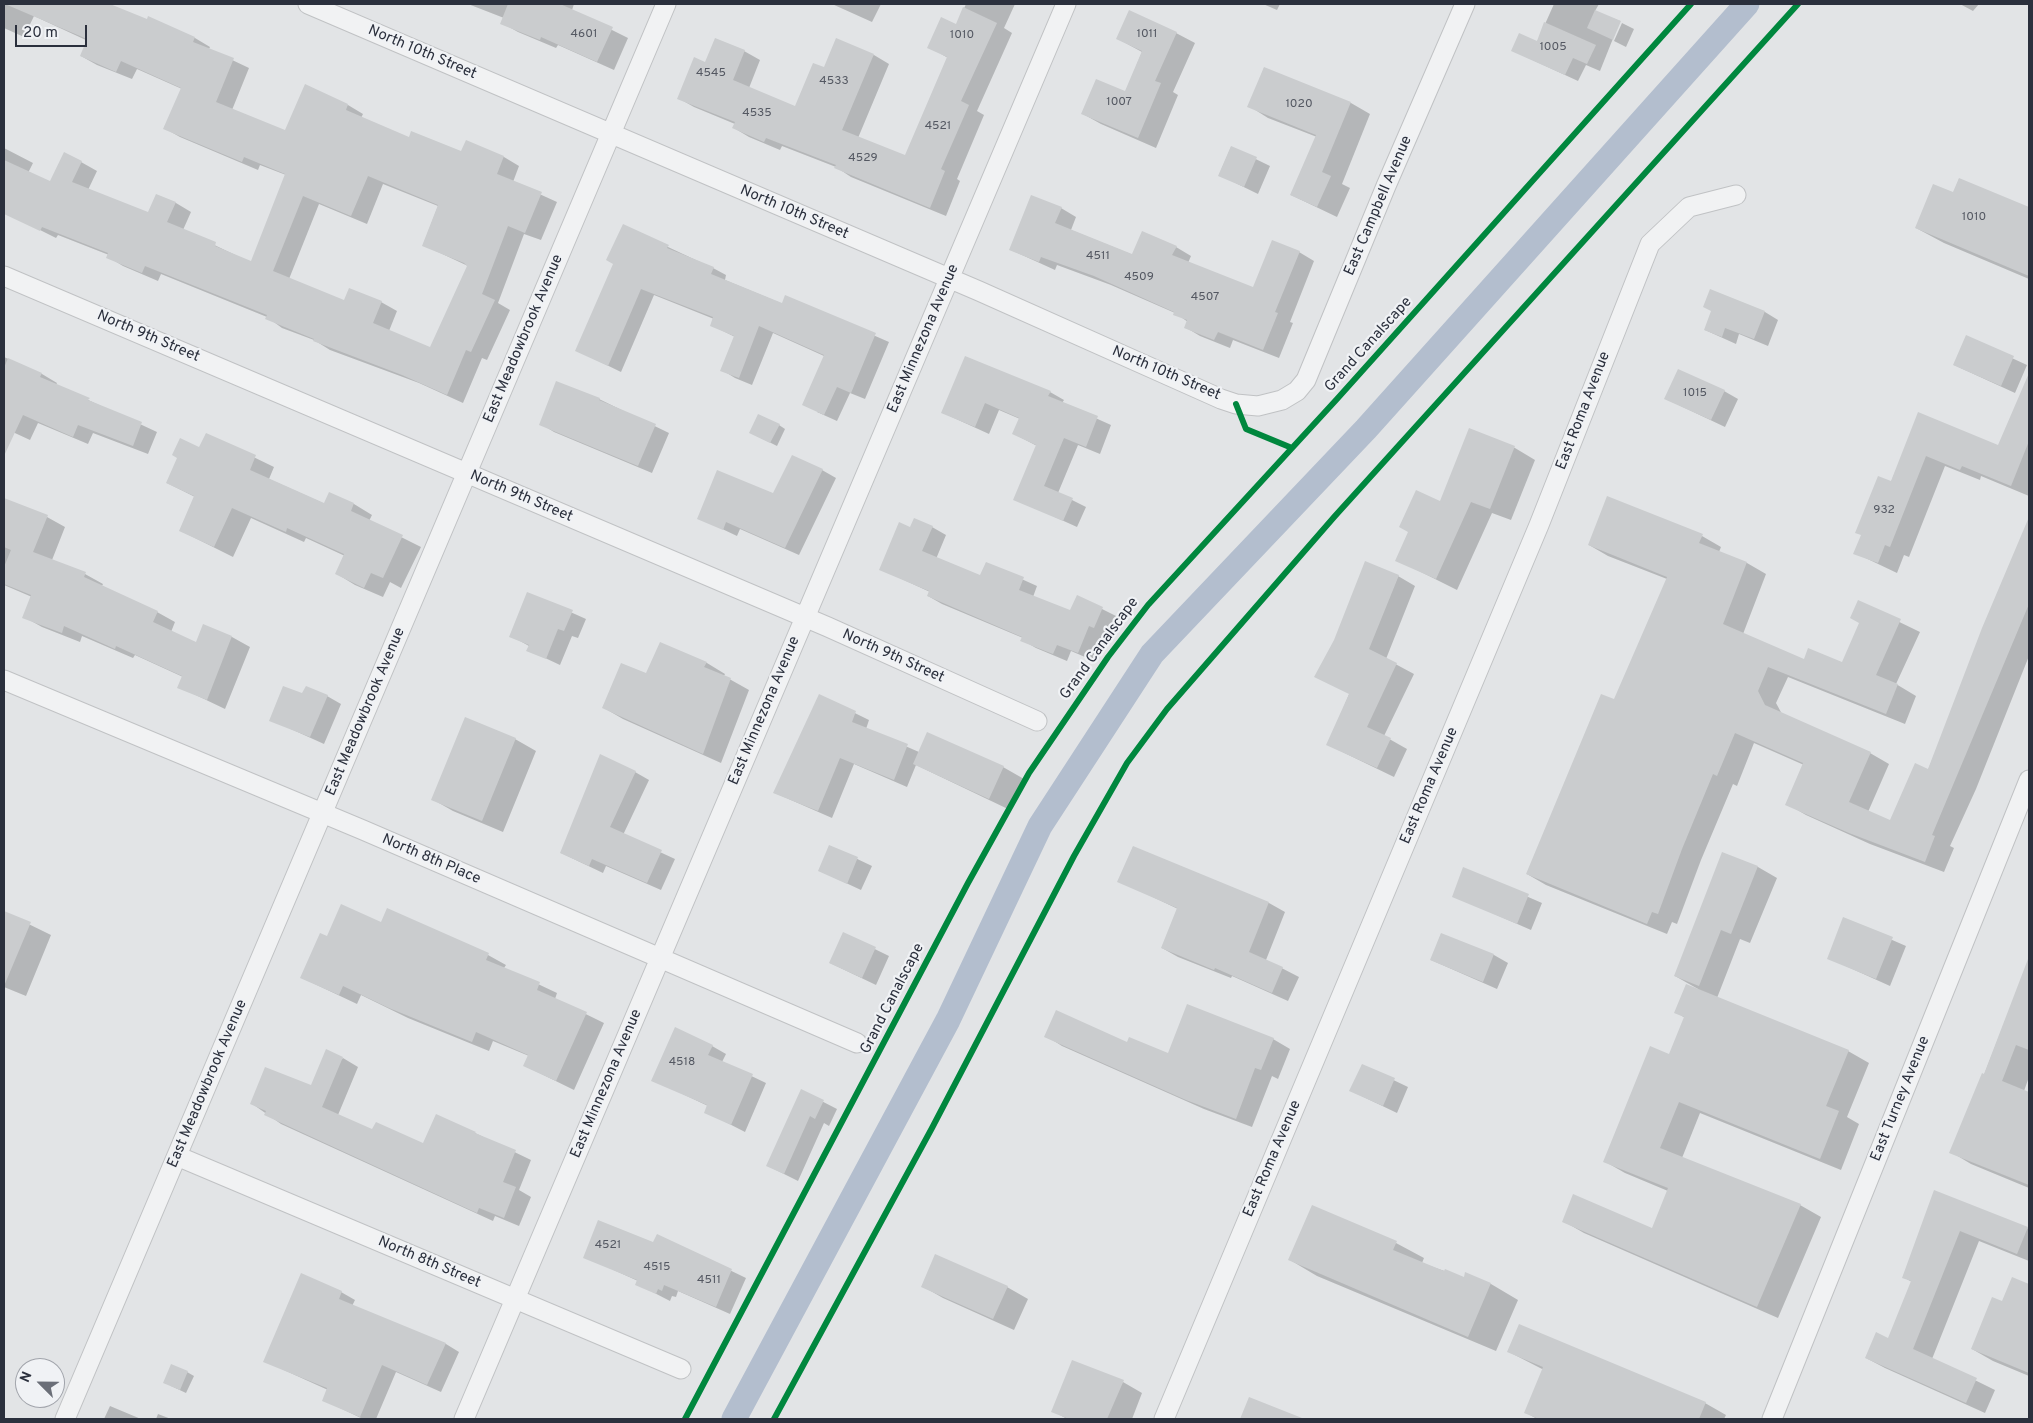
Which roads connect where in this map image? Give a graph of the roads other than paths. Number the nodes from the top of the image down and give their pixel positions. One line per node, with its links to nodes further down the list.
1 (308, 4): 5 (street, North 10th Street)
2 (666, 4): 5 (street, East Meadowbrook Avenue)
3 (1066, 4): 8 (street, East Minnezona Avenue)
4 (1465, 4): 9 (street, East Campbell Avenue)
5 (611, 134): 8 (street, North 10th Street); 10 (street, East Meadowbrook Avenue)
6 (1736, 195): 23 (street, East Roma Avenue)
7 (4, 276): 10 (street, North 9th Street)
8 (949, 279): 9 (street, North 10th Street); 11 (street, East Minnezona Avenue)
9 (1282, 400)
10 (467, 474): 11 (street, North 9th Street); 15 (street, East Meadowbrook Avenue)
11 (805, 618): 13 (street, North 9th Street); 16 (street, East Minnezona Avenue)
12 (4, 680): 15 (street, North 8th Place)
13 (1037, 720)
14 (2029, 780): 24 (street, East Turney Avenue)
15 (323, 814): 16 (street, North 8th Place); 18 (street, East Meadowbrook Avenue)
16 (660, 958): 17 (street, North 8th Place); 19 (street, East Minnezona Avenue)
17 (857, 1043)
18 (177, 1156): 19 (street, North 8th Street); 21 (street, East Meadowbrook Avenue)
19 (515, 1300): 20 (street, North 8th Street); 22 (street, East Minnezona Avenue)
20 (681, 1369)
21 (66, 1419)
22 (464, 1419)
23 (1164, 1419)
24 (1772, 1419)

